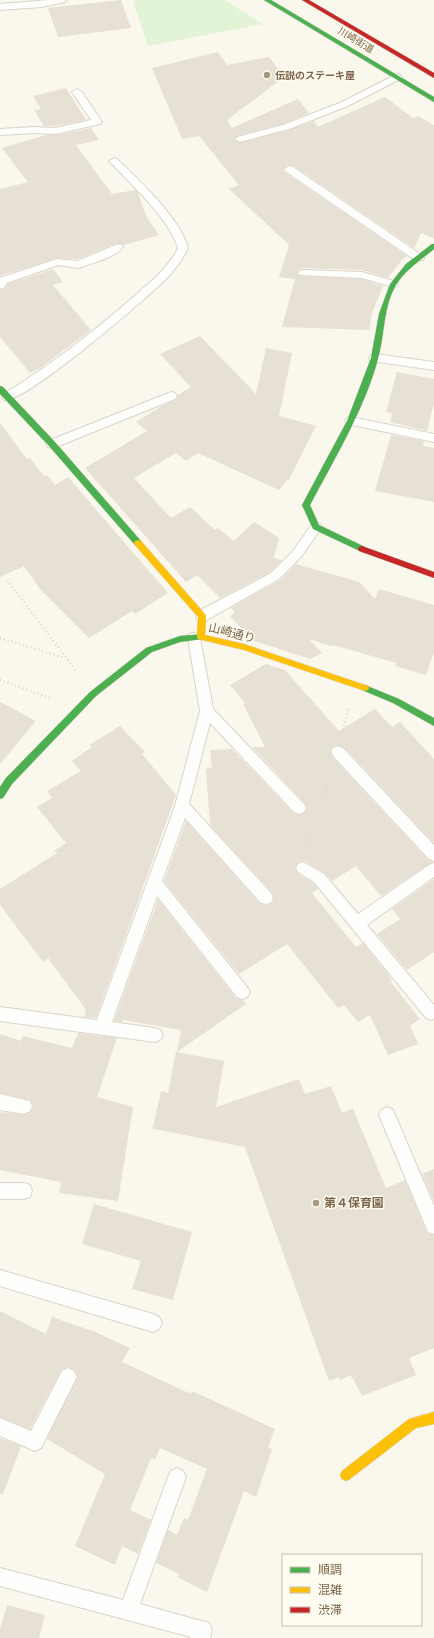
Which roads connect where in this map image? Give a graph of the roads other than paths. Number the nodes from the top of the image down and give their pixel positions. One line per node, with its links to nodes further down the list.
1 (62, 0): 4 (lane)
2 (267, 0): 6 (street, 川崎街道)
3 (305, 0): 5 (street, 川崎街道)
4 (0, 7)
5 (434, 76)
6 (397, 78): 8 (street, 川崎街道); 10 (lane)
7 (77, 92): 9 (lane)
8 (434, 100)
9 (0, 132)
10 (240, 139)
11 (114, 160): 23 (lane)
12 (289, 169): 15 (lane)
13 (434, 246): 15 (street)
14 (118, 247): 18 (lane)
15 (418, 258): 17 (street)
16 (303, 273): 17 (lane)
17 (393, 284): 19 (street)
18 (0, 286)
19 (375, 358): 20 (lane); 24 (street)
20 (434, 366)
21 (0, 389): 23 (street)
22 (171, 396): 26 (lane)
23 (8, 397): 26 (street)
24 (351, 422): 25 (lane); 27 (street)
25 (434, 438)
26 (52, 444): 29 (street)
27 (316, 527): 28 (street); 29 (lane)
28 (434, 576)
29 (202, 616): 30 (street)
30 (198, 638): 31 (lane); 32 (street, 山崎通り); 34 (street, 山崎通り)
31 (207, 711): 35 (lane); 36 (lane)
32 (434, 722)
33 (338, 752): 37 (lane)
34 (0, 795)
35 (182, 806): 40 (lane); 41 (lane)
36 (299, 808)
37 (434, 855)
38 (303, 868): 42 (lane)
39 (434, 869): 42 (lane)
40 (154, 882): 43 (lane); 46 (lane)
41 (266, 898)
42 (358, 923): 44 (lane)
43 (242, 992)
44 (431, 1013)
45 (0, 1014): 46 (lane)
46 (102, 1028): 47 (lane)
47 (155, 1035)
48 (0, 1102): 49 (lane)
49 (24, 1106)
50 (386, 1115): 53 (lane)
51 (0, 1191): 52 (lane)
52 (24, 1191)
53 (434, 1226)
54 (0, 1278): 55 (lane)
55 (153, 1323)
56 (68, 1377): 58 (lane)
57 (434, 1418): 59 (street)
58 (0, 1427)
59 (346, 1475)
60 (177, 1477): 62 (lane)
61 (0, 1577): 62 (lane)
62 (128, 1611): 63 (lane)
63 (200, 1638)

